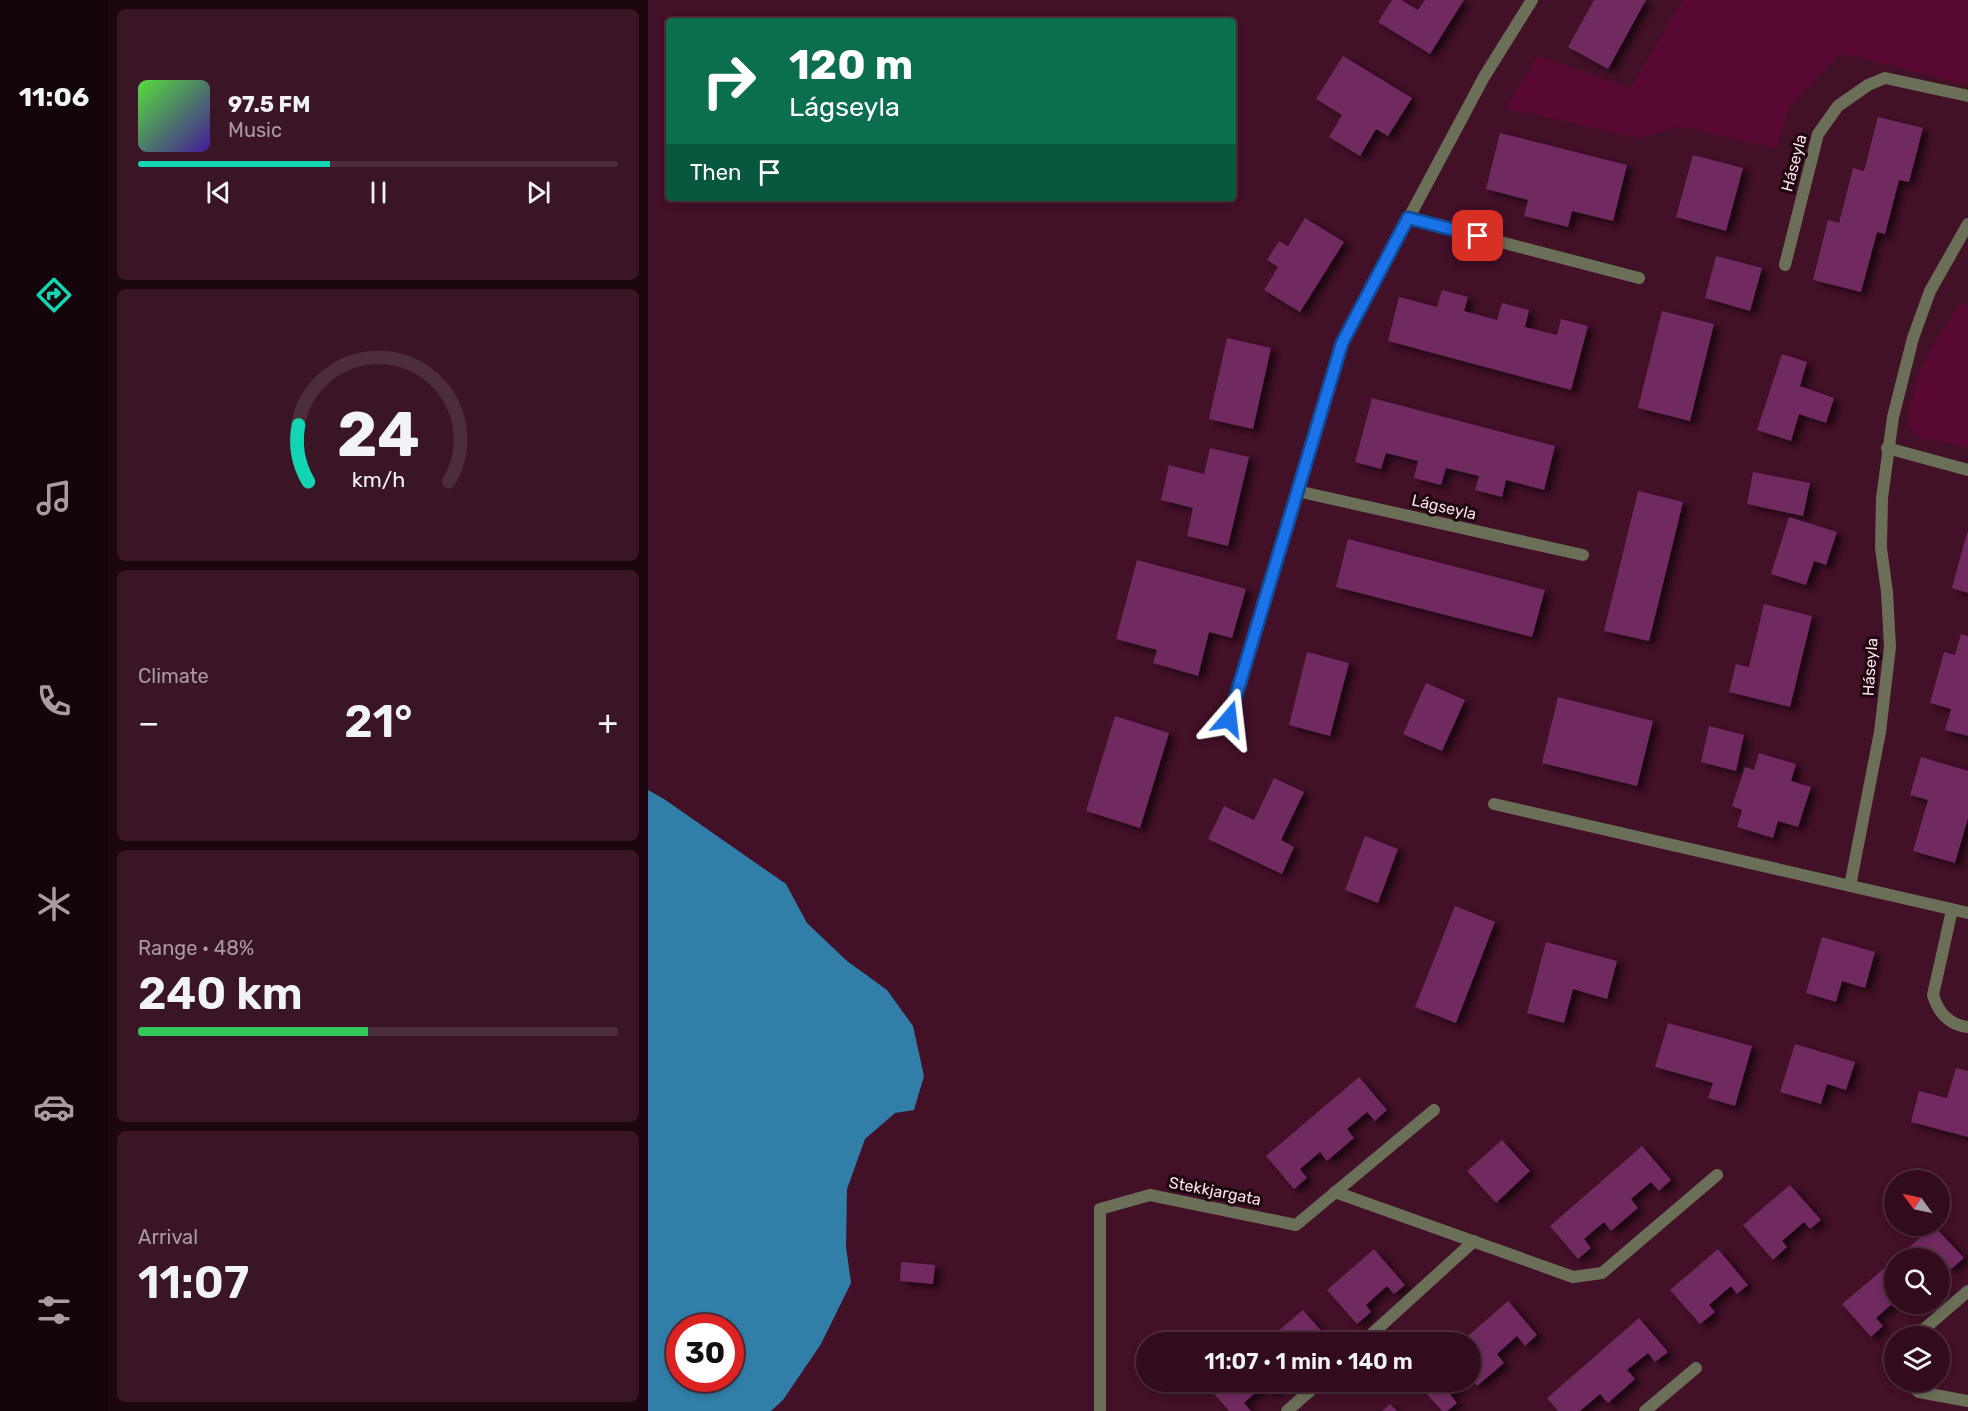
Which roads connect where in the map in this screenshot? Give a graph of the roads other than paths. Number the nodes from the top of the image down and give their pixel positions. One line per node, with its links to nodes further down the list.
1 (1532, 0): 3 (street)
2 (1968, 96): 5 (street, Háseyla)
3 (1408, 218): 6 (street); 9 (street)
4 (1968, 224): 7 (street, Háseyla)
5 (1785, 265)
6 (1639, 278)
7 (1887, 448): 8 (street); 13 (street, Háseyla)
8 (1968, 470)
9 (1297, 491): 10 (street, Lágseyla); 11 (street)
10 (1583, 555)
11 (1229, 719)
12 (1494, 804): 13 (street)
13 (1850, 886): 14 (street)
14 (1952, 910): 15 (street); 16 (street)
15 (1968, 914)
16 (1968, 1027)
17 (1434, 1110): 19 (street, Stekkjargata)
18 (1717, 1175): 20 (street)
19 (1335, 1192): 20 (street); 28 (street, Stekkjargata)
20 (1474, 1242): 23 (street)
21 (1968, 1291): 22 (street)
22 (1928, 1326)
23 (1374, 1332)
24 (1696, 1368): 30 (street)
25 (1309, 1392): 29 (street)
26 (1919, 1392): 27 (street)
27 (1963, 1404)
28 (1100, 1411)
29 (1287, 1411)
30 (1645, 1411)

